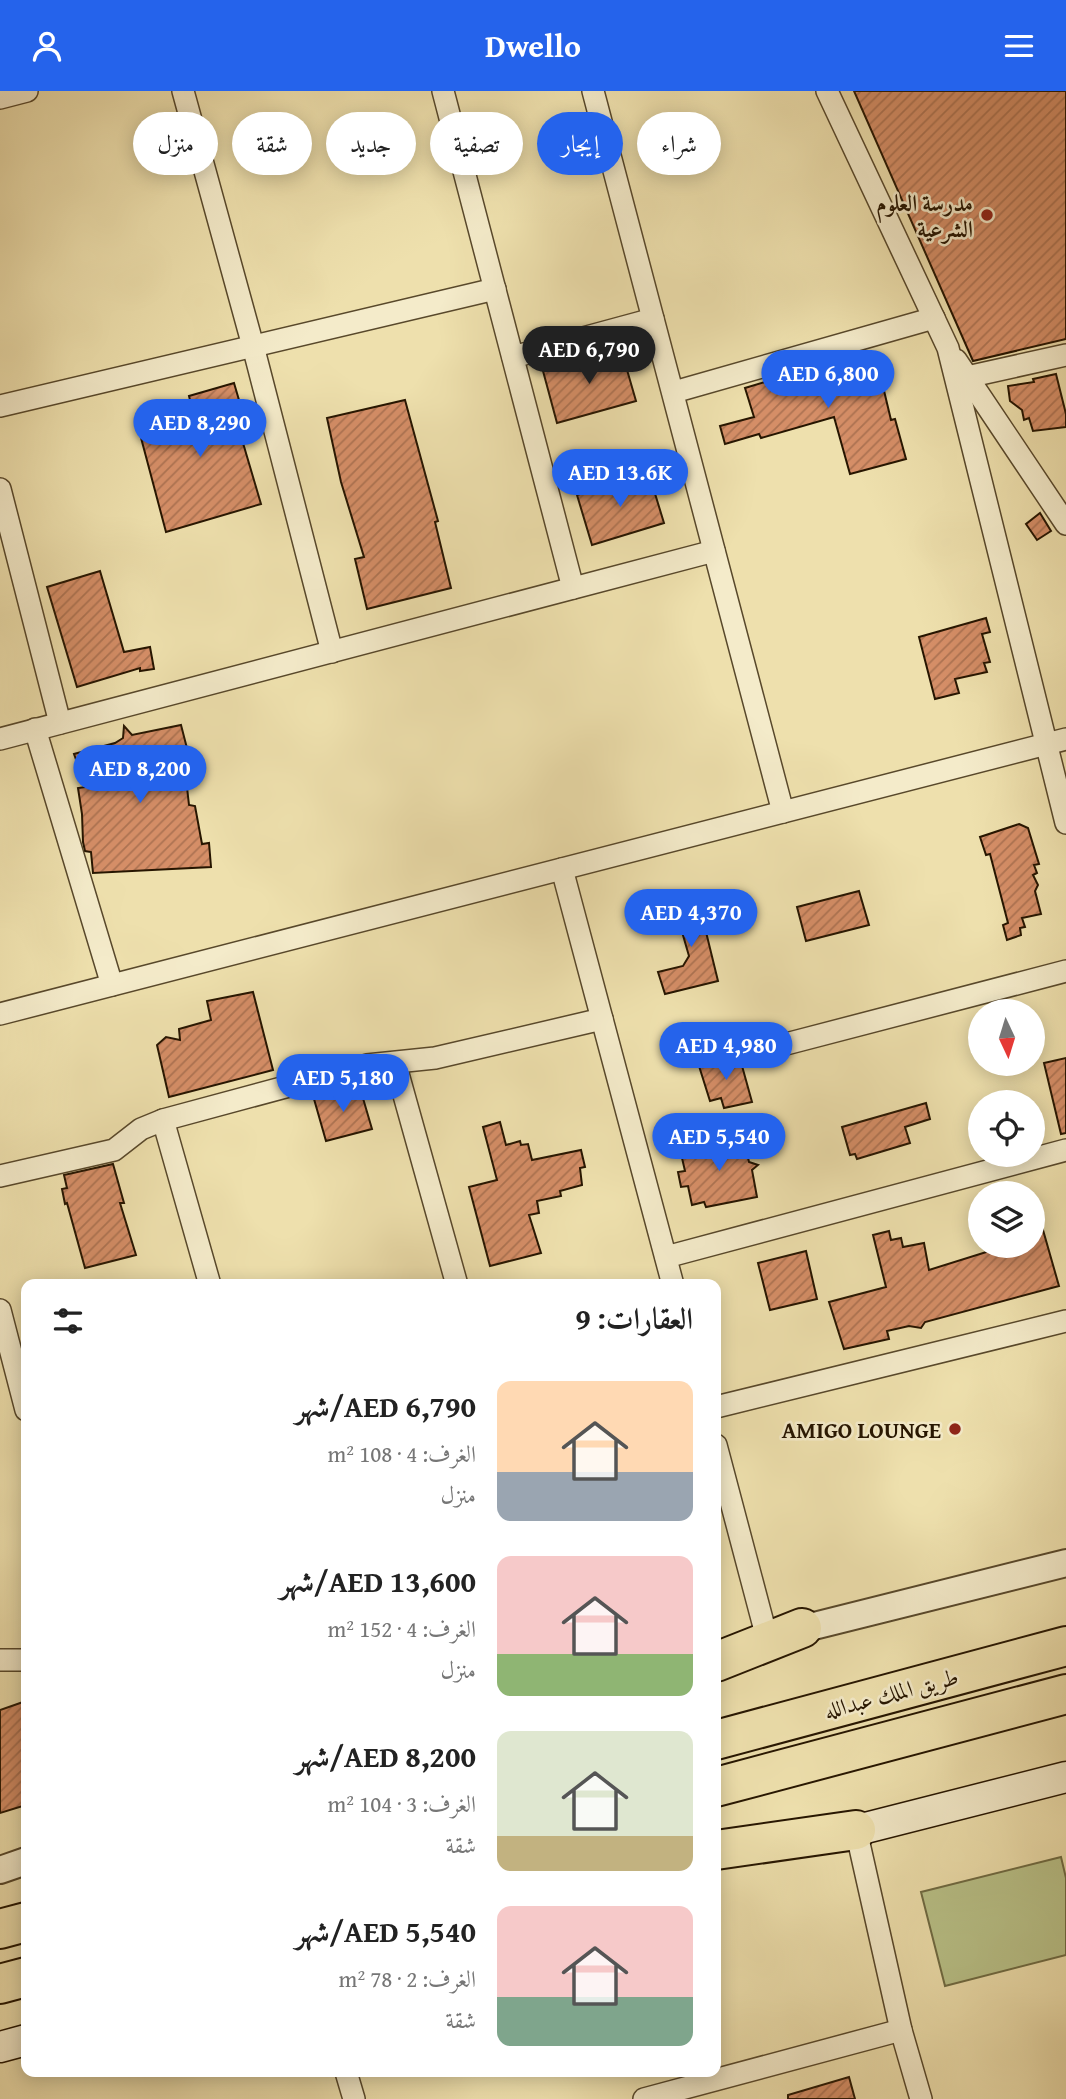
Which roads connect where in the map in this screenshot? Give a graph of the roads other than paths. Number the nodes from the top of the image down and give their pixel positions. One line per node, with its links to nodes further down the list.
1 (27, 91): 6 (street)
2 (183, 91): 10 (street)
3 (443, 91): 7 (street)
4 (593, 91): 9 (street)
5 (827, 91): 8 (street)
6 (0, 98)
7 (495, 289): 10 (street); 13 (street)
8 (934, 318): 11 (street); 15 (street)
9 (653, 319): 13 (street); 15 (street)
10 (253, 347): 16 (street); 22 (street)
11 (948, 348): 14 (street); 26 (street)
12 (1066, 355): 14 (street)
13 (513, 357): 21 (street)
14 (967, 377): 18 (street)
15 (674, 392): 19 (street)
16 (0, 407)
17 (0, 489): 20 (street)
18 (1066, 524)
19 (714, 551): 21 (street); 27 (street)
20 (10, 567): 23 (street)
21 (573, 588): 22 (street)
22 (332, 652): 23 (street)
23 (60, 723): 24 (street)
24 (35, 729): 25 (street); 31 (street)
25 (0, 739)
26 (1056, 742): 27 (street); 28 (street)
27 (783, 812): 29 (street)
28 (1066, 823)
29 (562, 869): 31 (street); 33 (street)
30 (1066, 971): 34 (street)
31 (111, 985): 32 (street)
32 (0, 1013)
33 (603, 1019): 35 (street); 39 (street)
34 (786, 1044)
35 (395, 1063): 36 (street); 41 (street)
36 (163, 1120): 38 (street); 40 (street)
37 (1066, 1150): 39 (street)
38 (0, 1177)
39 (666, 1257): 42 (street)
40 (208, 1279)
41 (455, 1279)
42 (672, 1279)
43 (0, 1310): 45 (street)
44 (1066, 1321): 47 (street)
45 (4, 1344): 46 (street)
46 (21, 1395)
47 (721, 1407)
48 (721, 1459): 50 (street)
49 (1066, 1563): 50 (street)
50 (785, 1633): 52 (street); 55 (highway)
51 (1066, 1646): 57 (highway, طريق الملك عبدالله)
52 (721, 1651)
53 (0, 1660): 54 (street)
54 (21, 1660)
55 (721, 1660)
56 (1066, 1694): 59 (highway, طريق الملك عبدالله)
57 (721, 1738)
58 (1066, 1776): 60 (main road)
59 (721, 1786)
60 (856, 1830): 61 (highway); 63 (main road); 67 (street)
61 (721, 1849)
62 (21, 1863): 64 (street)
63 (721, 1867)
64 (0, 1870)
65 (21, 1978): 66 (highway)
66 (0, 1984)
67 (901, 2030): 71 (street); 73 (street)
68 (21, 2041): 69 (main road)
69 (0, 2047)
70 (347, 2077): 72 (street)
71 (652, 2098)
72 (354, 2099)
73 (921, 2099)

